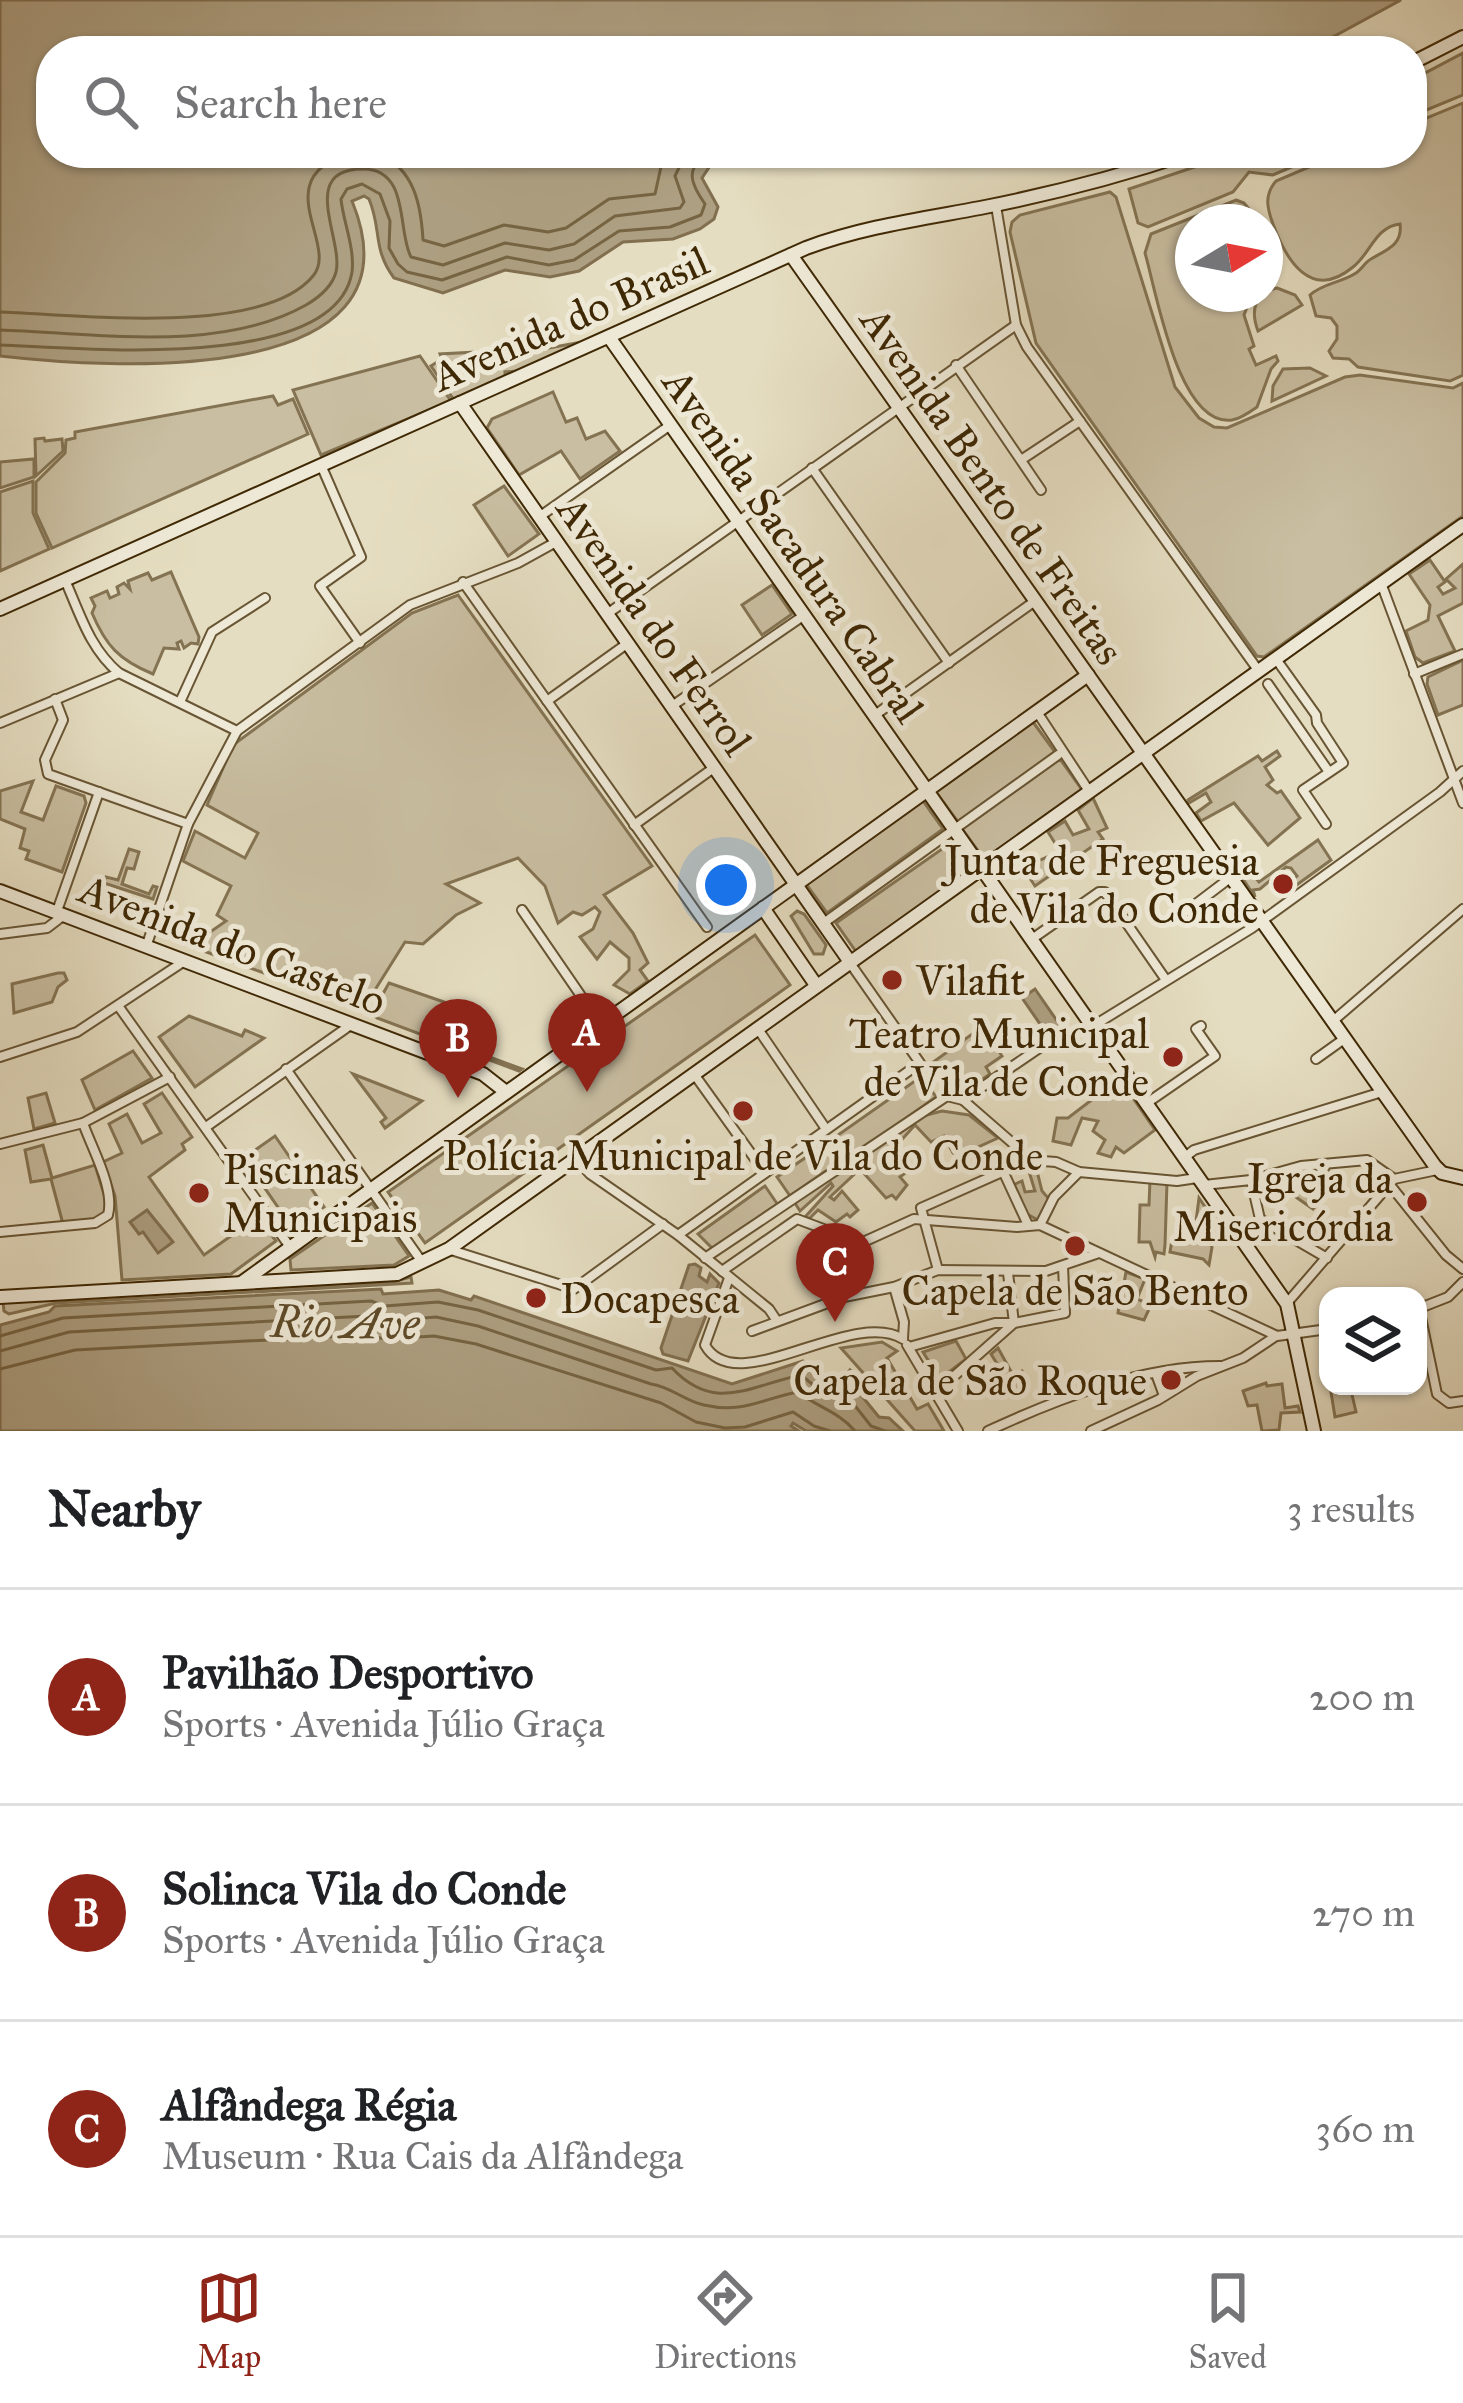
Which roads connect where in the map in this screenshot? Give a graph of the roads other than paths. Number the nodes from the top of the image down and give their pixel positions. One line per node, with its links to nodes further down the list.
1 (1463, 37): 2 (street)
2 (1427, 55)
3 (1142, 168): 4 (street, Avenida do Brasil)
4 (996, 205): 5 (street, Avenida do Brasil); 6 (street)
5 (791, 255): 7 (street, Avenida do Brasil); 10 (street, Avenida Bento de Freitas)
6 (1016, 325): 8 (street); 11 (street)
7 (609, 337): 9 (street, Avenida do Brasil); 12 (street, Avenida Sacadura Cabral)
8 (956, 364): 10 (street); 13 (street)
9 (460, 404): 14 (street, Avenida do Brasil); 17 (street, Avenida do Ferrol)
10 (897, 407): 15 (street); 25 (street, Avenida Bento de Freitas)
11 (1080, 421): 13 (street); 38 (street)
12 (669, 425): 17 (street); 18 (street, Avenida Sacadura Cabral)
13 (1021, 460): 16 (street)
14 (321, 465): 21 (street, Avenida do Brasil); 29 (street)
15 (812, 468): 18 (street); 34 (street)
16 (1041, 490)
17 (539, 517): 20 (street, Avenida do Ferrol)
18 (737, 522): 27 (street); 28 (street, Avenida Sacadura Cabral)
19 (1463, 525): 23 (street)
20 (556, 542): 22 (street); 27 (street, Avenida do Ferrol)
21 (65, 580): 26 (street, Avenida do Brasil); 33 (street)
22 (463, 582): 29 (street); 41 (street)
23 (1381, 583): 32 (street); 36 (street)
24 (265, 598): 42 (street)
25 (1035, 601): 34 (street); 37 (street, Avenida Bento de Freitas)
26 (0, 609)
27 (608, 614): 30 (street, Avenida do Ferrol)
28 (803, 616): 43 (street); 46 (street, Avenida Sacadura Cabral)
29 (360, 643): 49 (street)
30 (628, 644): 41 (street); 43 (street, Avenida do Ferrol)
31 (1463, 654): 36 (street)
32 (1276, 659): 38 (street); 45 (street)
33 (106, 662): 35 (street); 39 (street)
34 (949, 663): 46 (street)
35 (119, 674): 39 (street); 42 (street)
36 (1414, 674): 55 (street)
37 (1088, 675): 44 (street); 50 (street, Avenida Bento de Freitas)
38 (1263, 678): 48 (street); 50 (street)
39 (100, 679): 40 (street)
40 (55, 699): 47 (street); 58 (street)
41 (547, 701): 62 (street)
42 (180, 702): 49 (street)
43 (672, 706): 52 (street, Avenida do Ferrol)
44 (1036, 712): 56 (street); 57 (street)
45 (1316, 715): 48 (street); 54 (street)
46 (874, 716): 56 (street, Avenida Sacadura Cabral)
47 (0, 723)
48 (1298, 728): 54 (street)
49 (238, 731): 60 (street)
50 (1142, 752): 57 (street); 65 (street, Avenida Bento de Freitas)
51 (1058, 755): 63 (street)
52 (715, 766): 62 (street); 66 (street, Avenida do Ferrol)
53 (1463, 771): 55 (street)
54 (1329, 772): 61 (street)
55 (1452, 778): 59 (street); 73 (street)
56 (926, 791): 63 (street, Avenida Sacadura Cabral); 66 (street)
57 (1089, 792): 64 (street)
58 (99, 793): 60 (street); 71 (street)
59 (1463, 803)
60 (188, 824): 78 (street)
61 (1326, 824)
62 (634, 825): 75 (street)
63 (954, 830): 64 (street, Avenida Sacadura Cabral); 74 (street)
64 (981, 868): 77 (street, Avenida Sacadura Cabral); 80 (street)
65 (1231, 877): 72 (street); 73 (street, Avenida Bento de Freitas)
66 (798, 884): 68 (street); 74 (street, Avenida do Ferrol)
67 (0, 891): 71 (street, Avenida do Castelo)
68 (763, 908): 82 (street); 86 (street)
69 (1463, 909): 84 (street)
70 (522, 910): 86 (street)
71 (60, 914): 76 (street); 78 (street, Avenida do Castelo)
72 (1180, 916)
73 (1261, 919): 81 (street); 84 (street, Avenida Bento de Freitas)
74 (825, 922): 80 (street, Avenida do Ferrol)
75 (707, 927)
76 (0, 934)
77 (1032, 939): 81 (street); 87 (street, Avenida Sacadura Cabral)
78 (146, 947): 79 (street, Avenida do Castelo)
79 (183, 962): 83 (street); 85 (street, Avenida do Castelo)
80 (850, 962): 82 (street); 103 (street)
81 (1166, 980): 87 (street)
82 (816, 985): 89 (street)
83 (119, 1007): 92 (street); 96 (street)
84 (1333, 1021): 90 (street, Avenida Bento de Freitas)
85 (352, 1024): 94 (street); 98 (street, Avenida do Castelo)
86 (601, 1025): 98 (street)
87 (1094, 1026): 100 (street, Avenida Sacadura Cabral)
88 (1201, 1026): 100 (street)
89 (757, 1028): 95 (street); 103 (street)
90 (1345, 1038): 93 (street); 97 (street, Avenida Bento de Freitas)
91 (1054, 1039): 99 (street)
92 (0, 1057)
93 (1316, 1059)
94 (286, 1069): 102 (street); 118 (street)
95 (694, 1074): 107 (street); 113 (street)
96 (170, 1077): 101 (street); 102 (street)
97 (1383, 1091): 106 (street, Avenida Bento de Freitas); 108 (street)
98 (506, 1092): 118 (street)
99 (963, 1100): 105 (street); 129 (street)
100 (1147, 1103): 108 (street, Avenida Sacadura Cabral)
101 (83, 1123): 104 (street); 123 (street)
102 (206, 1127): 125 (street)
103 (826, 1129): 113 (street)
104 (0, 1144)
105 (1017, 1147)
106 (1427, 1155): 109 (street, Avenida Bento de Freitas); 112 (street)
107 (575, 1157): 120 (street); 126 (street)
108 (1184, 1157): 116 (street, Avenida Sacadura Cabral)
109 (1438, 1170): 112 (street); 114 (street)
110 (1003, 1171): 111 (street); 119 (street); 121 (street)
111 (1079, 1172): 116 (street); 122 (street)
112 (1419, 1172): 117 (street)
113 (765, 1173): 124 (street)
114 (1463, 1178)
115 (1251, 1180): 116 (street); 117 (street); 130 (street)
116 (1201, 1181): 143 (street, Avenida Sacadura Cabral)
117 (1392, 1182): 130 (street); 133 (street)
118 (371, 1190): 125 (street); 131 (street)
119 (924, 1220): 121 (street); 134 (street); 136 (street)
120 (663, 1225): 124 (street); 126 (street)
121 (1028, 1225): 122 (street)
122 (1040, 1225): 127 (street)
123 (0, 1232)
124 (678, 1234): 129 (street)
125 (290, 1246): 128 (street)
126 (449, 1249): 131 (street)
127 (1098, 1253): 132 (street); 149 (street)
128 (277, 1257): 137 (street); 139 (street)
129 (705, 1258): 136 (street)
130 (1327, 1258): 143 (street)
131 (423, 1263): 137 (street)
132 (1063, 1266): 135 (street); 145 (street)
133 (1463, 1269)
134 (938, 1270): 135 (street); 140 (street)
135 (1008, 1273): 145 (street)
136 (726, 1275): 144 (street); 150 (street)
137 (284, 1282): 139 (street)
138 (1463, 1282): 142 (street)
139 (239, 1285): 141 (street)
140 (895, 1287): 144 (street); 150 (street)
141 (0, 1297)
142 (1427, 1305)
143 (1288, 1310): 148 (street, Avenida Sacadura Cabral); 149 (street)
144 (778, 1321): 147 (street)
145 (1014, 1323): 150 (street); 154 (street)
146 (1319, 1330): 148 (street)
147 (752, 1331)
148 (1294, 1334): 149 (street); 160 (street, Avenida Sacadura Cabral)
149 (1277, 1336): 152 (street)
150 (905, 1343): 154 (street)
151 (1427, 1346): 156 (street)
152 (1220, 1366): 153 (street); 155 (street)
153 (1156, 1374): 155 (street); 158 (street)
154 (935, 1393): 157 (street)
155 (1164, 1396): 159 (street)
156 (1463, 1401)
157 (958, 1431)
158 (988, 1431)
159 (1091, 1431)
160 (1314, 1431)

